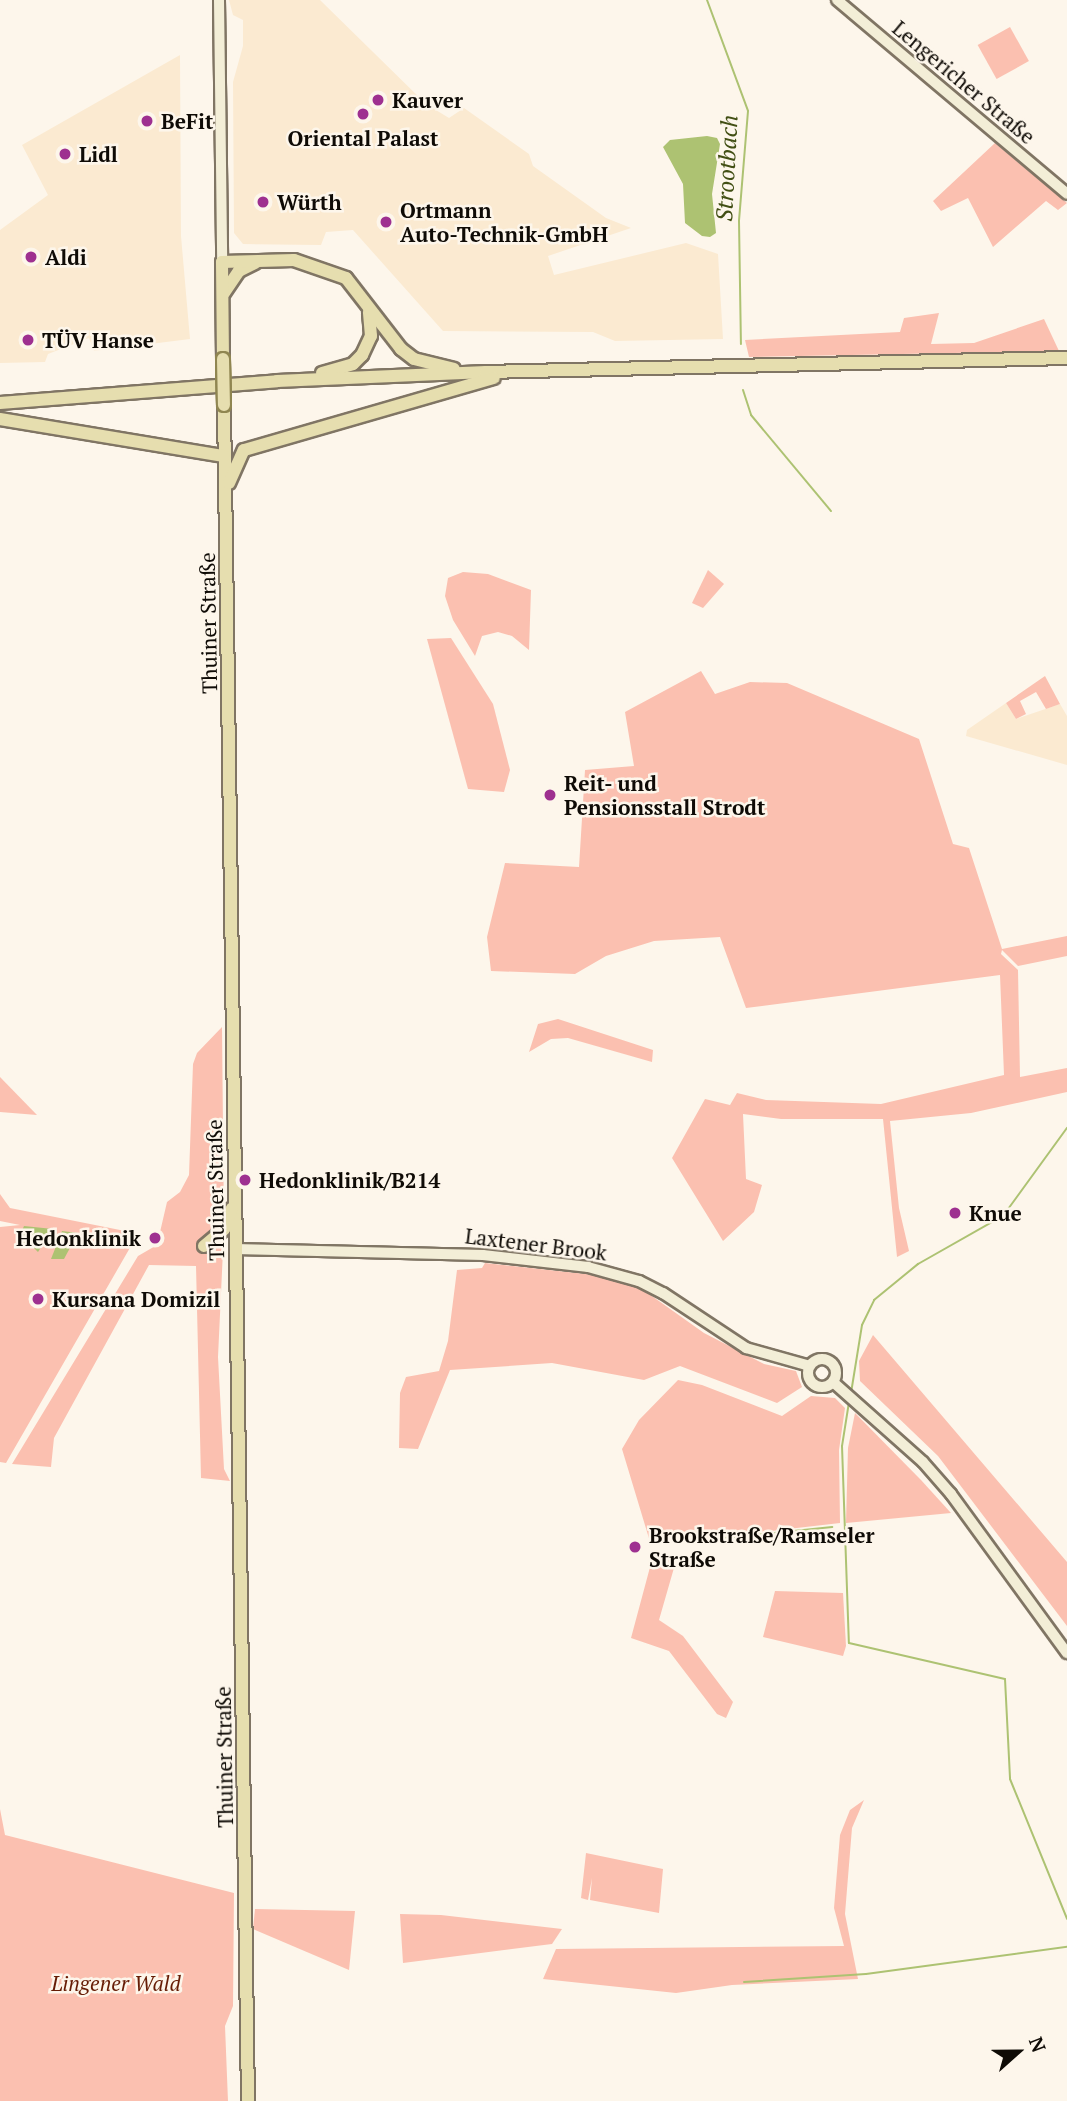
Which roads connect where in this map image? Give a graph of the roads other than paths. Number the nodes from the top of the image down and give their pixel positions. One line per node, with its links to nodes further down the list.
1 (219, 0): 5 (street)
2 (837, 0): 3 (street, Lengericher Straße)
3 (1067, 194)
4 (261, 261): 5 (main road); 6 (main road); 7 (main road)
5 (222, 262): 6 (main road, Thuiner Straße)
6 (222, 297): 14 (main road, Thuiner Straße, bridge)
7 (367, 305): 10 (main road); 11 (main road)
8 (1062, 359): 9 (main road)
9 (532, 371): 10 (main road); 15 (main road)
10 (486, 372): 11 (main road)
11 (277, 381): 12 (main road)
12 (0, 402)
13 (0, 419): 16 (main road)
14 (224, 441): 15 (main road); 16 (main road, Thuiner Straße)
15 (244, 450): 17 (main road)
16 (225, 456): 17 (main road, Thuiner Straße)
17 (226, 495): 18 (main road, Thuiner Straße)
18 (235, 1201): 19 (main road); 20 (main road, Thuiner Straße)
19 (204, 1245)
20 (235, 1249): 21 (street, Laxtener Brook); 24 (main road, Thuiner Straße)
21 (810, 1366): 22 (street); 22 (street)
22 (833, 1382): 23 (street)
23 (1067, 1653)
24 (248, 2101)

